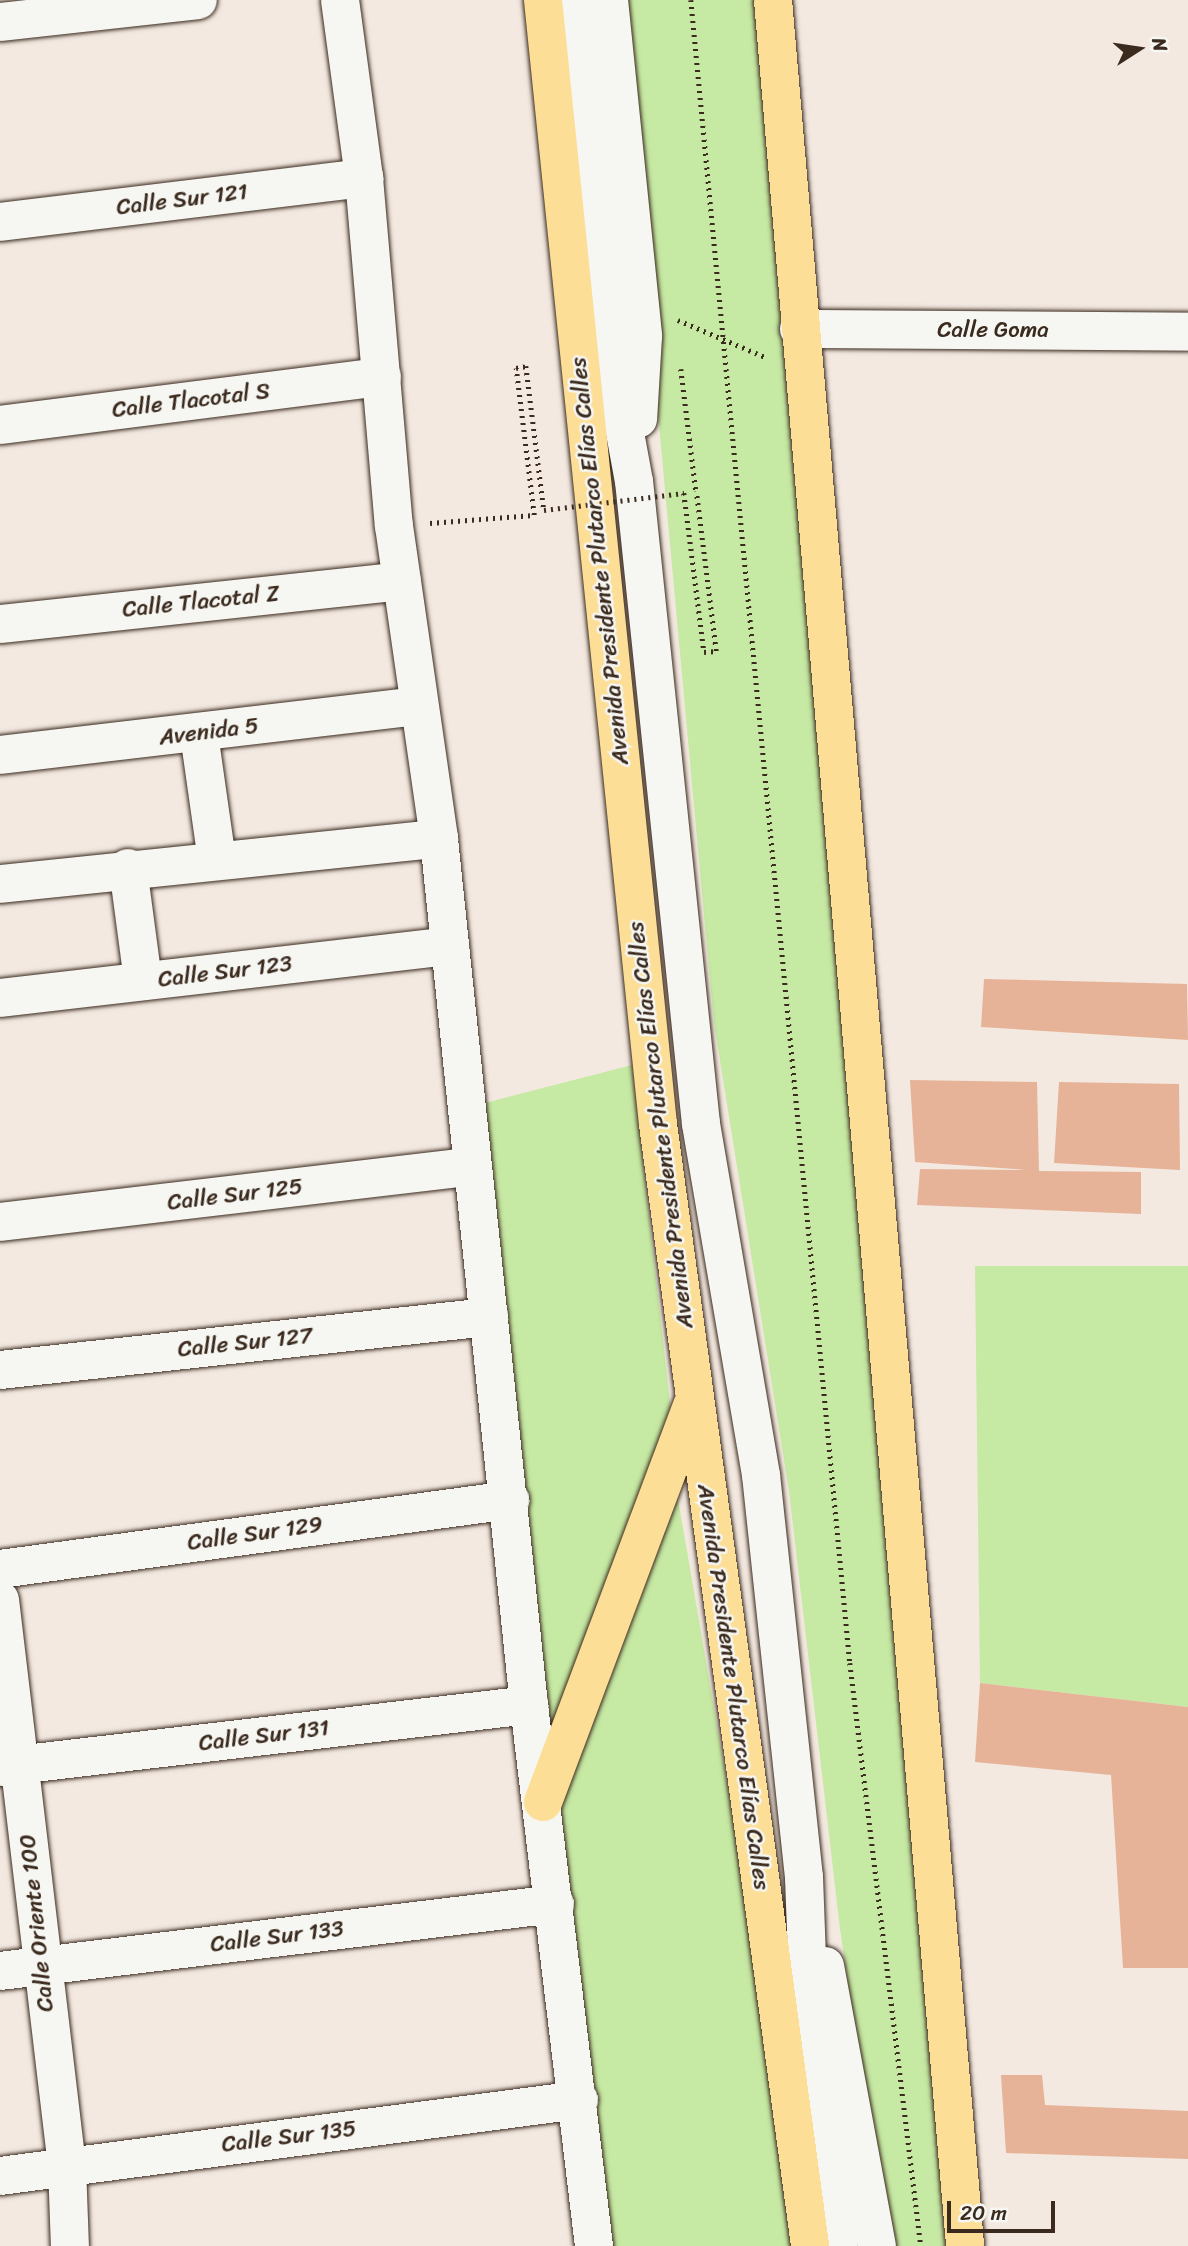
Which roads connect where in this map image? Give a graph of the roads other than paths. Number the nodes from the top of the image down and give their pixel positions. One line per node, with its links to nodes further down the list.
1 (198, 0): 7 (street)
2 (340, 0): 8 (street)
3 (543, 0): 31 (main road, Avenida Presidente Plutarco Elías Calles)
4 (573, 0): 14 (street)
5 (609, 0): 14 (street)
6 (773, 0): 11 (main road)
7 (0, 22)
8 (364, 178): 9 (street, Calle Sur 121); 12 (street)
9 (0, 222)
10 (1188, 332): 11 (street, Calle Goma)
11 (799, 334): 50 (main road)
12 (382, 377): 13 (street, Calle Tlacotal S); 15 (street)
13 (0, 425)
14 (634, 481): 38 (street)
15 (402, 581): 16 (street, Calle Tlacotal Z); 17 (street)
16 (0, 624)
17 (417, 706): 18 (street, Avenida 5); 20 (street)
18 (200, 734): 19 (street, Avenida 5); 21 (street)
19 (0, 755)
20 (439, 839): 21 (street); 24 (street)
21 (217, 860): 22 (street)
22 (128, 868): 23 (street); 25 (street)
23 (0, 884)
24 (450, 946): 25 (street, Calle Sur 123); 27 (street)
25 (143, 981): 26 (street, Calle Sur 123)
26 (0, 998)
27 (471, 1167): 28 (street, Calle Sur 125); 29 (street)
28 (0, 1222)
29 (489, 1317): 30 (street, Calle Sur 127); 32 (street)
30 (0, 1370)
31 (694, 1399): 37 (main road); 47 (main road, Avenida Presidente Plutarco Elías Calles)
32 (510, 1500): 33 (street, Calle Sur 129); 35 (street)
33 (0, 1569)
34 (0, 1600): 36 (street, Calle Oriente 100)
35 (529, 1705): 36 (street, Calle Sur 131); 37 (street)
36 (10, 1766): 40 (street, Calle Oriente 100)
37 (544, 1802): 39 (street)
38 (804, 1877): 48 (street); 49 (street)
39 (555, 1904): 40 (street, Calle Sur 133); 42 (street)
40 (41, 1965): 41 (street, Calle Sur 133); 43 (street, Calle Oriente 100)
41 (0, 1971)
42 (579, 2099): 43 (street, Calle Sur 135); 46 (street)
43 (67, 2166): 44 (street, Calle Sur 135); 45 (street, Calle Oriente 100)
44 (0, 2176)
45 (70, 2246)
46 (594, 2246)
47 (810, 2246)
48 (839, 2246)
49 (877, 2246)
50 (965, 2246)

